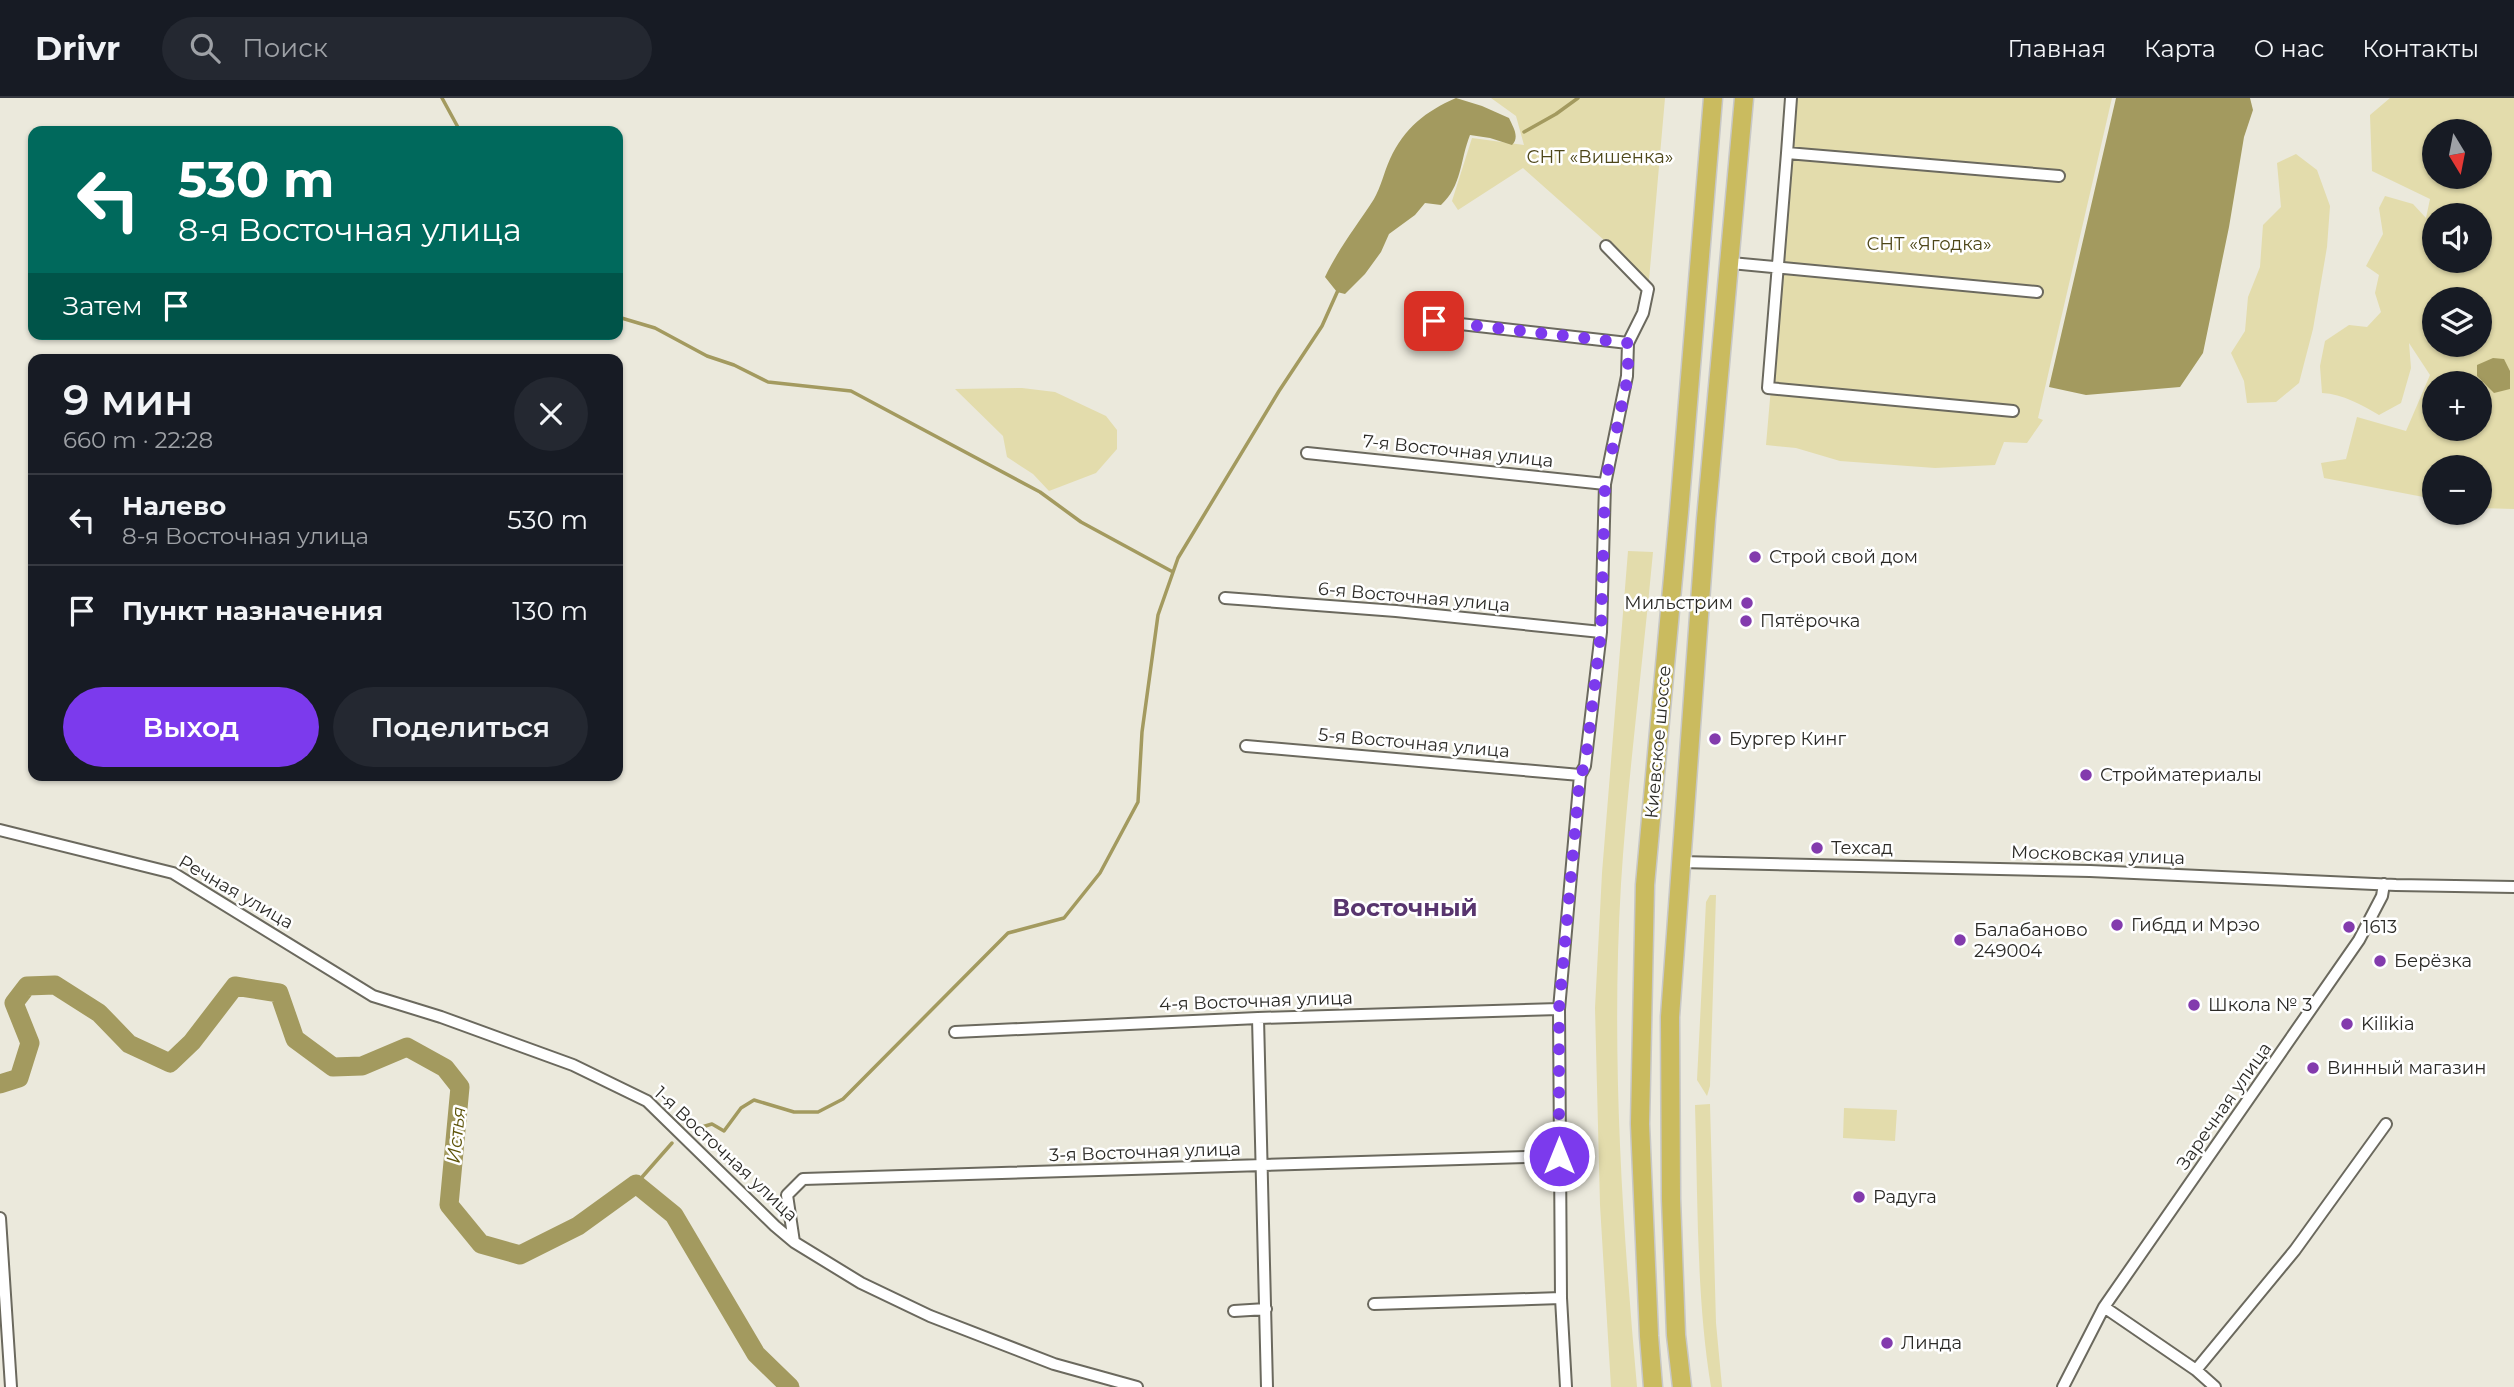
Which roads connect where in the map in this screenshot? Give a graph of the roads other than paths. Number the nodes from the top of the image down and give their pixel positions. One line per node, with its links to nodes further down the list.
1 (1713, 98): 28 (highway, Киевское шоссе)
2 (1744, 98): 7 (highway, Киевское шоссе)
3 (1791, 98): 4 (street)
4 (1787, 153): 5 (street); 8 (street)
5 (2059, 176)
6 (1606, 246): 11 (street)
7 (1731, 263): 8 (street); 20 (highway, Киевское шоссе)
8 (1777, 267): 9 (street); 12 (street)
9 (2037, 292)
10 (1434, 321): 11 (street)
11 (1628, 343): 14 (street)
12 (2013, 411)
13 (1307, 453): 14 (street, 7-я Восточная улица)
14 (1605, 484): 16 (street)
15 (1225, 598): 16 (street, 6-я Восточная улица)
16 (1601, 632): 18 (street)
17 (1246, 746): 18 (street, 5-я Восточная улица)
18 (1580, 775): 23 (street)
19 (0, 830): 24 (street, Речная улица)
20 (1680, 862): 21 (street, Московская улица); 27 (highway, Киевское шоссе)
21 (2384, 884): 22 (street, Московская улица); 37 (street, Заречная улица)
22 (2514, 887)
23 (1559, 1009): 25 (street, 4-я Восточная улица); 30 (street)
24 (441, 1017): 33 (street, 1-я Восточная улица)
25 (1258, 1018): 26 (street, 4-я Восточная улица); 31 (street)
26 (955, 1032)
27 (1669, 1098): 28 (highway); 46 (highway, Киевское шоссе)
28 (1640, 1100): 45 (highway, Киевское шоссе)
29 (2386, 1124): 40 (street)
30 (1559, 1156): 31 (street, 3-я Восточная улица); 35 (street)
31 (1262, 1166): 33 (street, 3-я Восточная улица); 38 (street)
32 (0, 1218): 34 (street)
33 (794, 1242): 42 (street, 1-я Восточная улица)
34 (2, 1292): 41 (street)
35 (1561, 1298): 36 (street); 44 (street)
36 (1374, 1304)
37 (2104, 1307): 40 (street); 47 (street, Заречная улица)
38 (1266, 1309): 39 (street); 43 (street)
39 (1234, 1311)
40 (2196, 1370): 48 (street)
41 (10, 1387)
42 (1137, 1387)
43 (1267, 1387)
44 (1566, 1387)
45 (1653, 1387)
46 (1682, 1387)
47 (2063, 1387)
48 (2215, 1387)

